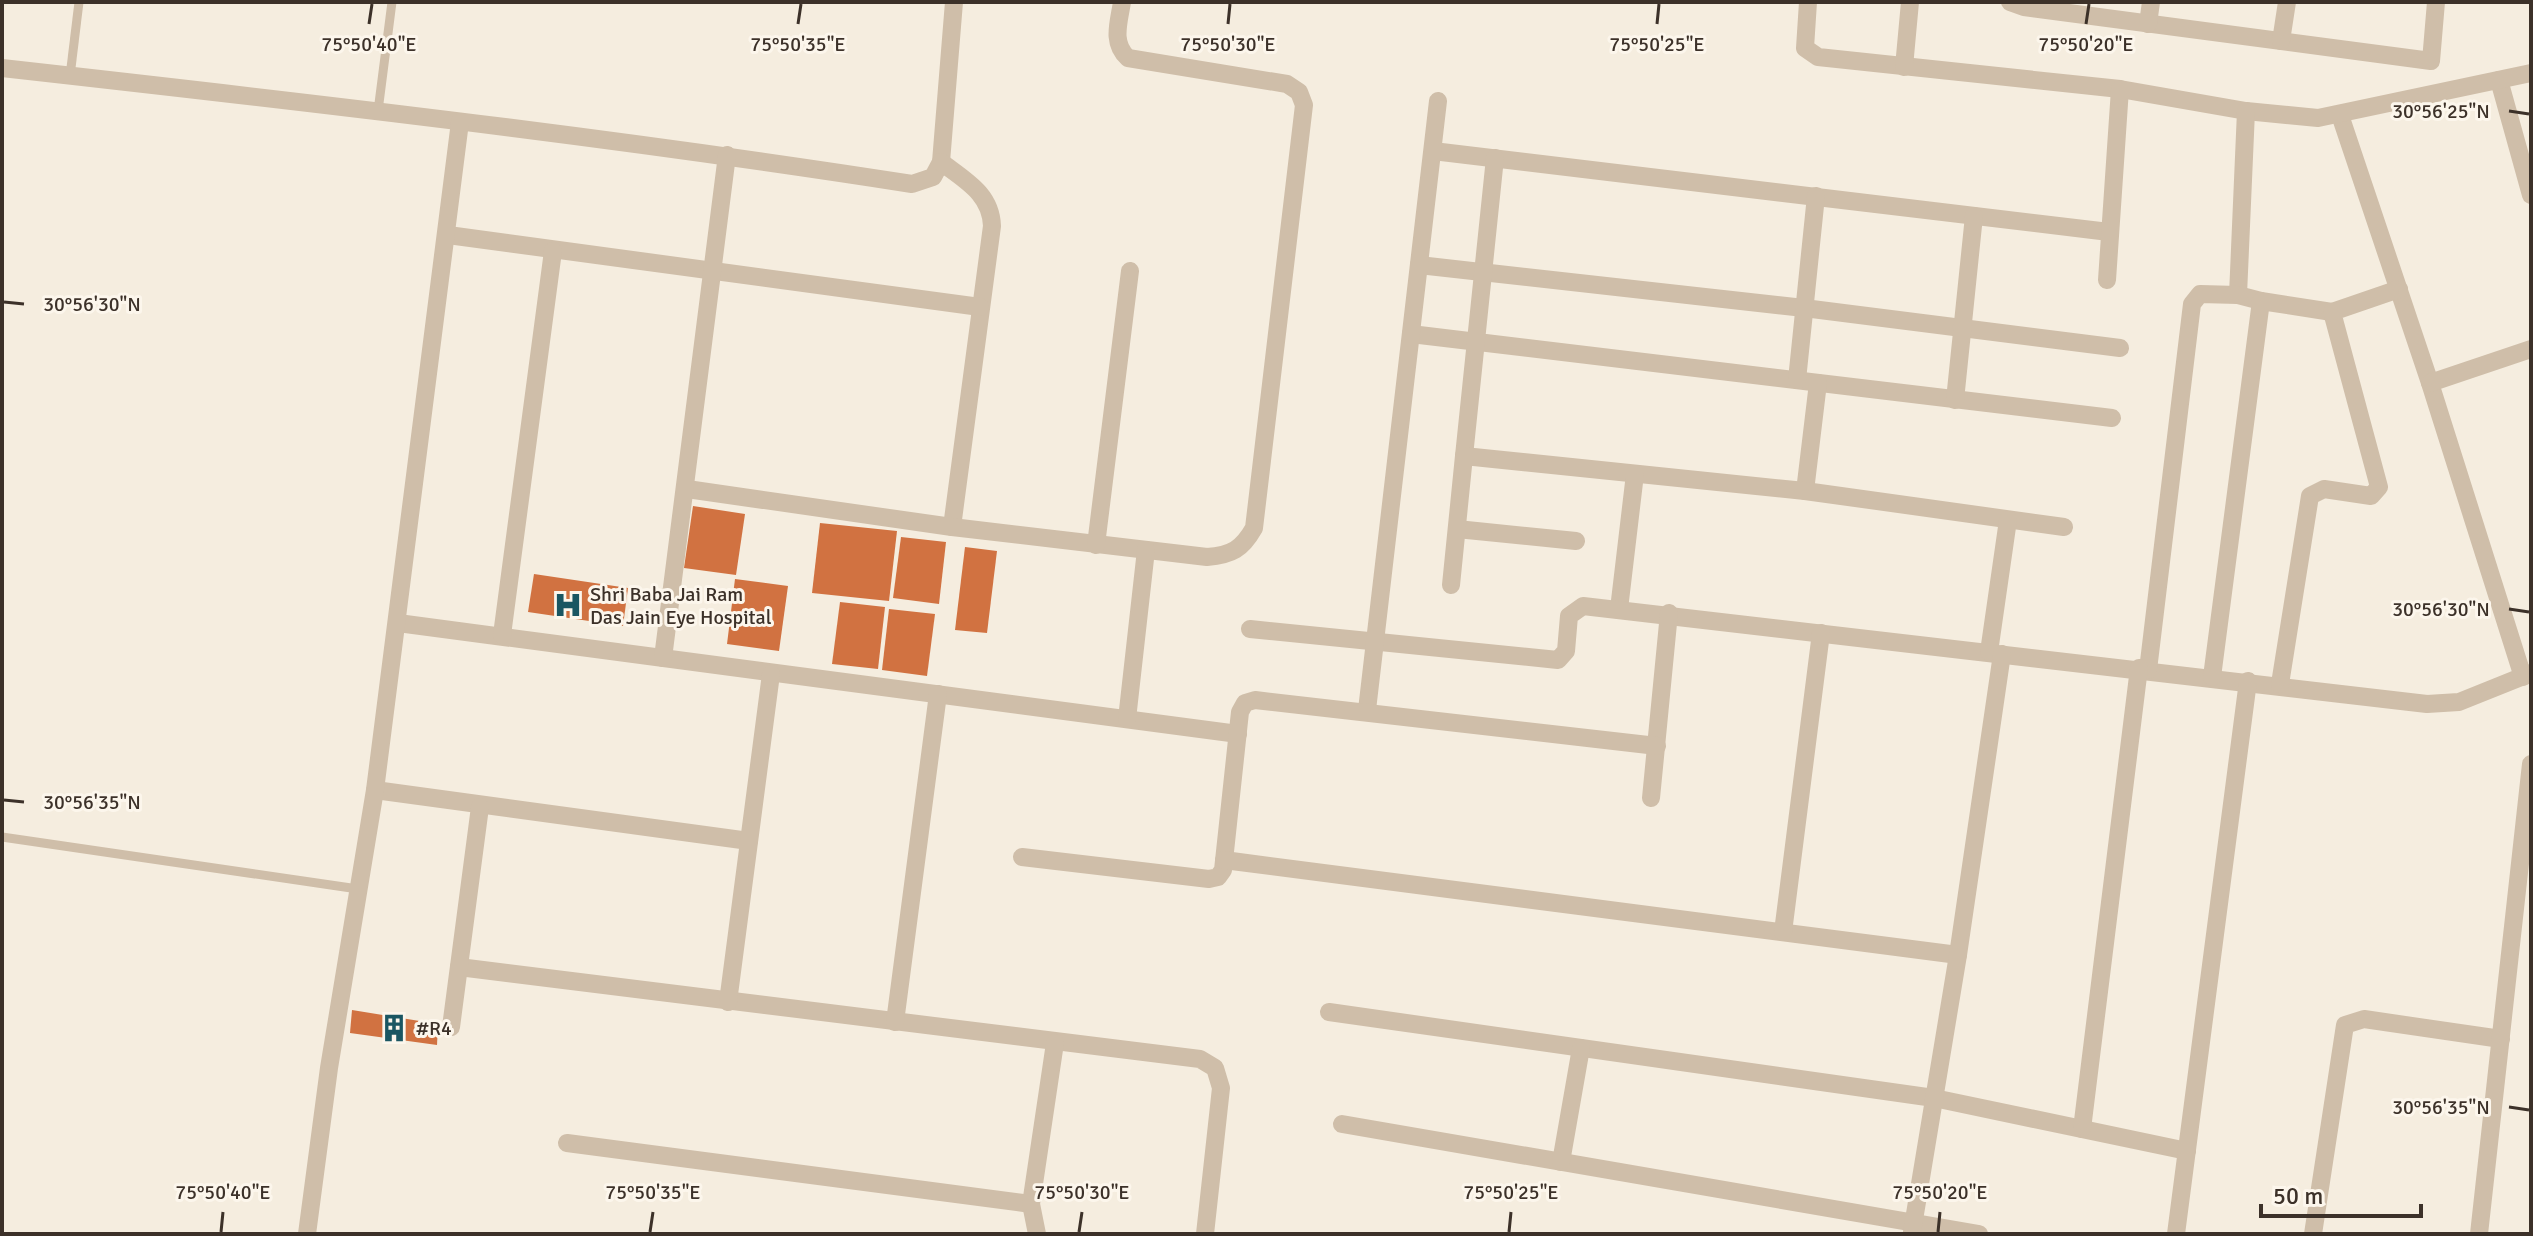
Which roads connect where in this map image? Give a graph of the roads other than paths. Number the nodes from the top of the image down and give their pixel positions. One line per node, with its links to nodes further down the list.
1 (79, 2): 16 (lane)
2 (392, 2): 20 (lane)
3 (954, 2): 27 (street)
4 (1122, 2): 65 (street)
5 (1808, 2): 13 (street)
6 (1910, 2): 13 (street)
7 (2010, 2): 11 (street)
8 (2151, 2): 11 (street)
9 (2287, 2): 12 (street)
10 (2436, 2): 12 (street)
11 (2148, 24): 12 (street)
12 (2281, 41)
13 (1904, 67): 18 (street)
14 (2, 68): 16 (street)
15 (2531, 73): 17 (street)
16 (70, 76): 20 (street)
17 (2499, 80): 22 (street); 28 (street)
18 (2120, 89): 21 (street); 31 (street)
19 (1438, 101): 24 (street)
20 (378, 111): 23 (street)
21 (2246, 111): 22 (street); 40 (street)
22 (2340, 115): 39 (street)
23 (460, 122): 25 (street); 32 (street)
24 (1433, 151): 26 (street); 34 (street)
25 (727, 155): 27 (street); 35 (street)
26 (1495, 158): 29 (street); 37 (street)
27 (941, 162): 42 (street)
28 (2531, 195)
29 (1816, 196): 30 (street); 43 (street)
30 (1974, 216): 31 (street); 45 (street)
31 (2109, 232): 38 (street)
32 (448, 235): 33 (street); 69 (street)
33 (553, 251): 35 (street); 72 (street)
34 (1419, 265): 37 (street); 46 (street)
35 (712, 270): 42 (street); 57 (street)
36 (1130, 271): 64 (street)
37 (1483, 274): 43 (street); 47 (street)
38 (2107, 280)
39 (2399, 289): 44 (street); 52 (street)
40 (2238, 295): 41 (street); 76 (street)
41 (2261, 301): 44 (street); 79 (street)
42 (980, 307): 60 (street)
43 (1804, 308): 45 (street); 50 (street)
44 (2332, 312): 81 (street)
45 (1962, 328): 48 (street); 53 (street)
46 (1411, 334): 47 (street); 73 (street)
47 (1476, 341): 50 (street); 55 (street)
48 (2120, 348)
49 (2531, 349): 52 (street)
50 (1797, 380): 51 (street)
51 (1818, 383): 53 (street); 58 (street)
52 (2430, 383): 78 (street)
53 (1955, 400): 54 (street)
54 (2112, 418)
55 (1464, 456): 56 (street); 62 (street)
56 (1635, 474): 58 (street); 67 (street)
57 (687, 489): 60 (street); 75 (street)
58 (1805, 491): 59 (street)
59 (2008, 520): 61 (street); 74 (street)
60 (952, 527): 64 (street)
61 (2064, 527)
62 (1457, 529): 63 (street); 66 (street)
63 (1576, 541)
64 (1096, 545): 65 (street)
65 (1146, 550): 84 (street)
66 (1451, 585)
67 (1619, 609): 68 (street); 73 (street)
68 (1669, 613): 71 (street); 86 (street)
69 (398, 623): 72 (street); 88 (street)
70 (1250, 629): 73 (street)
71 (1821, 633): 74 (street); 96 (street)
72 (502, 635): 75 (street)
73 (1375, 642): 83 (street)
74 (1996, 653): 76 (street); 97 (street)
75 (663, 658): 77 (street)
76 (2144, 669): 79 (street); 108 (street)
77 (771, 674): 82 (street); 92 (street)
78 (2527, 675): 81 (street)
79 (2212, 677): 80 (street)
80 (2248, 681): 81 (street); 110 (street)
81 (2280, 684)
82 (938, 694): 84 (street); 101 (street)
83 (1367, 710): 85 (street); 86 (street)
84 (1127, 719): 85 (street)
85 (1238, 734): 94 (street)
86 (1657, 746): 89 (street)
87 (2531, 764): 103 (street)
88 (375, 790): 90 (street); 95 (street)
89 (1651, 798)
90 (480, 807): 92 (street); 98 (street)
91 (2, 837): 95 (lane)
92 (749, 841): 99 (street)
93 (1022, 857): 94 (street)
94 (1224, 860): 96 (street)
95 (358, 889): 114 (street)
96 (1783, 932): 97 (street)
97 (1958, 955): 106 (street)
98 (459, 967): 99 (street); 102 (street)
99 (728, 1002): 101 (street)
100 (1329, 1012): 105 (street)
101 (895, 1022): 104 (street)
102 (451, 1027)
103 (2501, 1039): 119 (street); 120 (street)
104 (1055, 1043): 112 (street); 116 (street)
105 (1581, 1048): 106 (street); 111 (street)
106 (1934, 1098): 108 (street); 113 (street)
107 (1342, 1124): 111 (street)
108 (2082, 1129): 110 (street)
109 (567, 1143): 112 (street)
110 (2187, 1151): 118 (street)
111 (1561, 1162): 113 (street)
112 (1031, 1204): 115 (street)
113 (1912, 1228): 117 (street)
114 (307, 1234)
115 (1037, 1234)
116 (1205, 1234)
117 (1979, 1234)
118 (2176, 1234)
119 (2313, 1234)
120 (2479, 1234)

